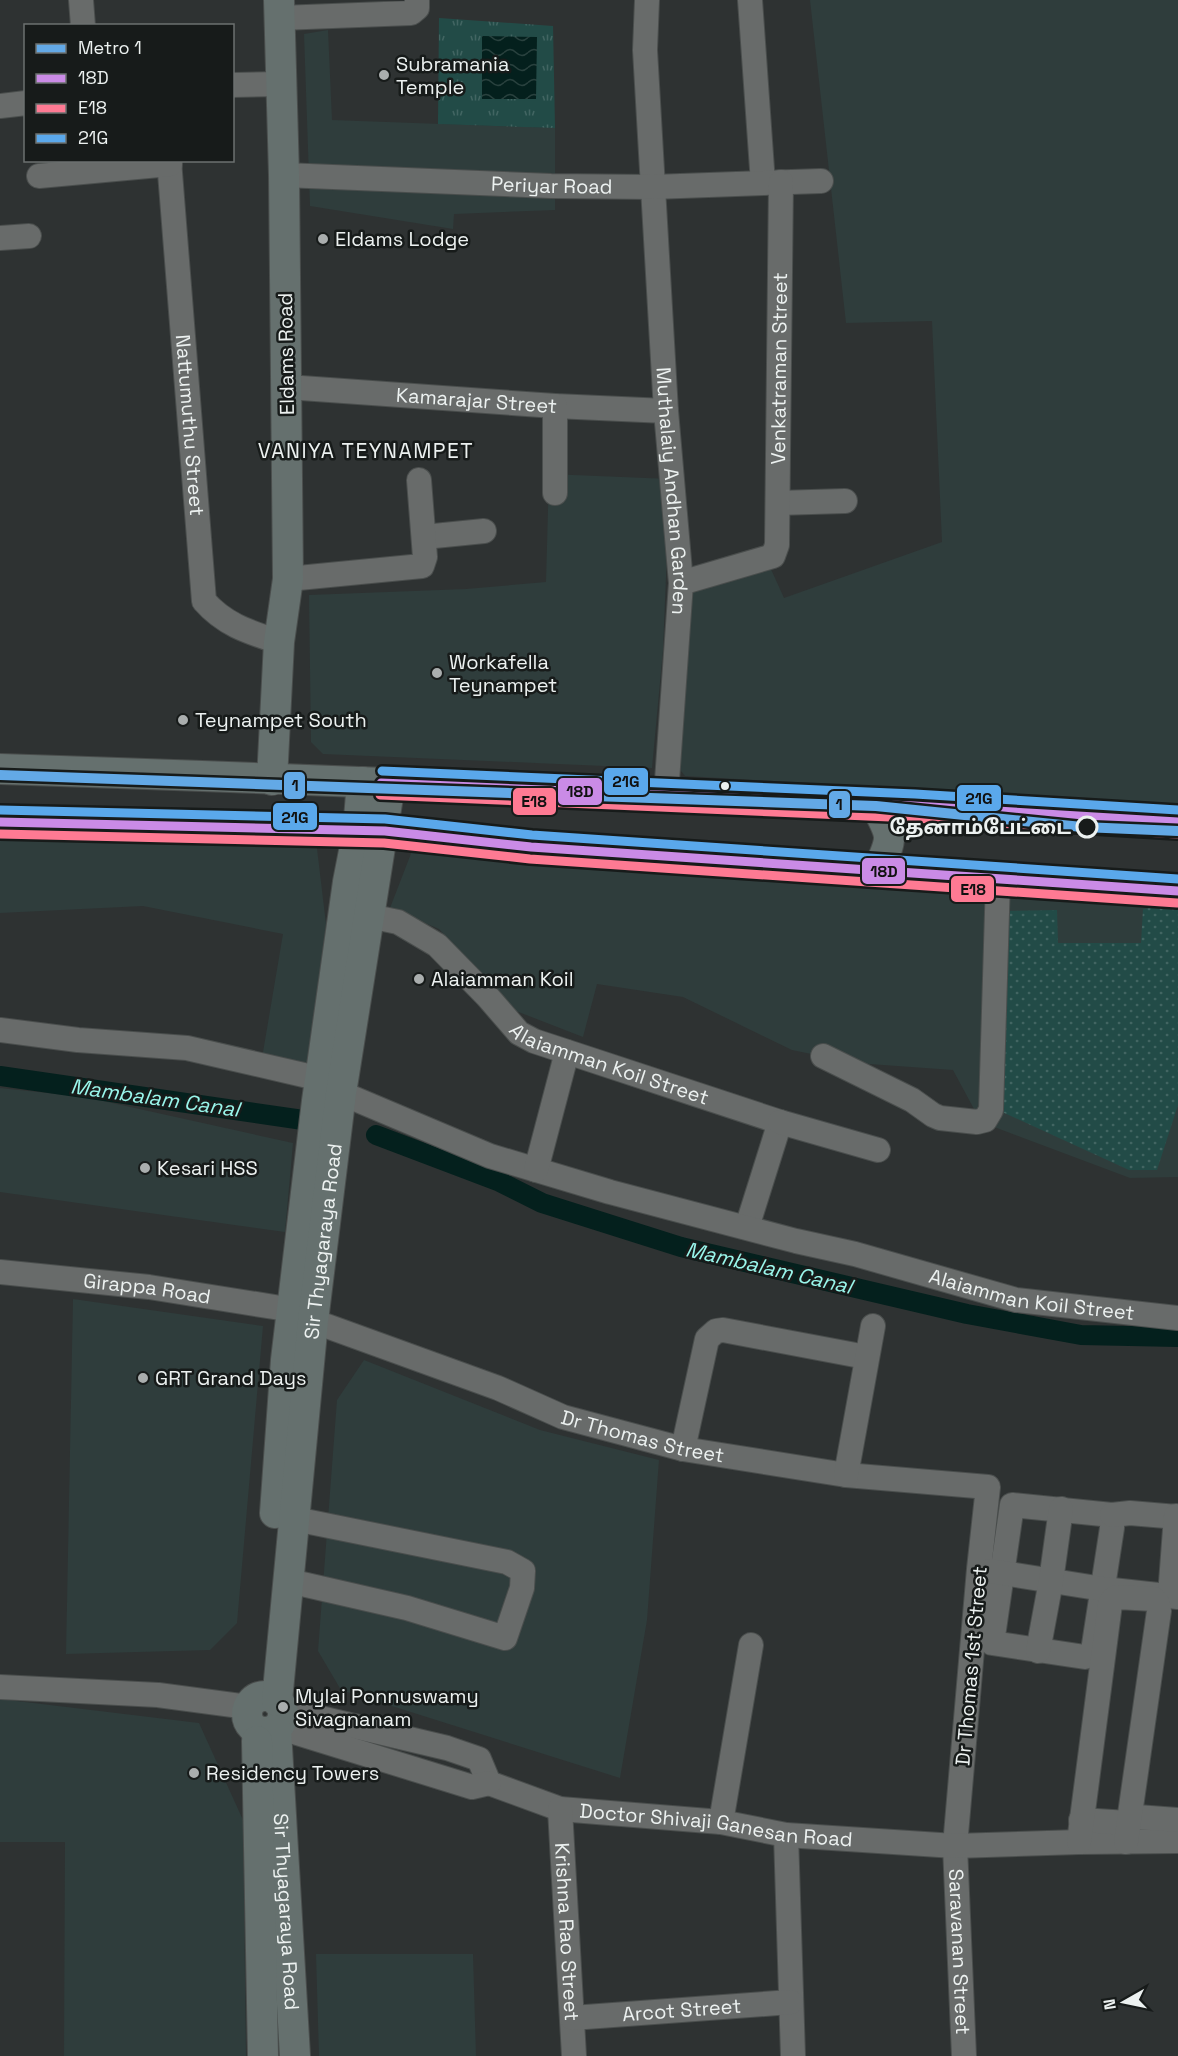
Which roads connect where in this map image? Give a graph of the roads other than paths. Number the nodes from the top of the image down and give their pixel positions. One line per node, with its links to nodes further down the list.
1 (81, 0): 6 (street)
2 (417, 0): 5 (street)
3 (647, 0): 16 (street)
4 (750, 0): 15 (street)
5 (280, 9): 7 (main road, Eldams Road)
6 (83, 24)
7 (281, 84): 8 (street); 12 (main road, Eldams Road)
8 (234, 85)
9 (24, 103): 10 (street)
10 (0, 106)
11 (170, 162): 13 (street); 30 (street, Nattumuthu Street)
12 (284, 175): 16 (street, Periyar Road); 19 (main road, Eldams Road)
13 (39, 176)
14 (820, 181): 15 (street, Periyar Road)
15 (772, 183): 16 (street, Periyar Road); 25 (street, Venkatraman Street)
16 (653, 187): 21 (street, Muthalaiy Andhan Garden)
17 (29, 236): 18 (street)
18 (0, 238)
19 (286, 387): 20 (street, Kamarajar Street); 28 (main road, Eldams Road)
20 (555, 406): 21 (street, Kamarajar Street); 23 (street)
21 (666, 411): 29 (street, Muthalaiy Andhan Garden)
22 (419, 480): 27 (street)
23 (555, 493)
24 (845, 501): 25 (street)
25 (778, 503): 29 (street, Venkatraman Street)
26 (484, 531): 27 (street)
27 (424, 537): 28 (street)
28 (288, 579): 30 (main road, Eldams Road)
29 (681, 583): 34 (street, Muthalaiy Andhan Garden)
30 (279, 642): 32 (main road, Eldams Road)
31 (0, 768): 32 (main road)
32 (272, 780): 33 (main road)
33 (376, 783): 34 (main road); 39 (main road, Sir Thyagaraya Road)
34 (666, 795): 35 (main road)
35 (876, 806): 36 (main road); 40 (main road)
36 (914, 806): 38 (main road); 40 (main road)
37 (0, 822): 39 (main road)
38 (1178, 822)
39 (371, 831): 40 (main road); 43 (main road, Sir Thyagaraya Road); 47 (main road, Sir Thyagaraya Road)
40 (892, 871): 41 (main road)
41 (998, 879): 42 (main road); 46 (street)
42 (1178, 891)
43 (369, 916): 45 (street, Alaiamman Koil Street); 47 (main road, Sir Thyagaraya Road)
44 (0, 1030): 47 (street, Alaiamman Koil Street)
45 (567, 1052): 48 (street, Alaiamman Koil Street); 50 (street)
46 (823, 1056)
47 (331, 1086): 50 (street, Alaiamman Koil Street); 53 (main road, Sir Thyagaraya Road)
48 (780, 1122): 49 (street, Alaiamman Koil Street); 51 (street)
49 (878, 1150)
50 (536, 1170): 51 (street, Alaiamman Koil Street)
51 (747, 1227): 54 (street, Alaiamman Koil Street)
52 (0, 1272): 53 (street, Girappa Road)
53 (303, 1316): 57 (street, Dr Thomas Street); 63 (main road, Sir Thyagaraya Road); 73 (main road, Sir Thyagaraya Road)
54 (1178, 1318)
55 (873, 1326): 56 (street)
56 (866, 1357): 57 (street); 58 (street)
57 (683, 1449): 58 (street, Dr Thomas Street)
58 (846, 1475): 59 (street, Dr Thomas Street)
59 (988, 1486): 64 (street, Dr Thomas 1st Street)
60 (1061, 1509): 61 (street); 65 (street); 67 (street)
61 (1112, 1515): 62 (street); 68 (street)
62 (1177, 1516): 69 (street)
63 (295, 1519): 66 (main road, Sir Thyagaraya Road); 66 (street)
64 (979, 1569): 65 (street); 81 (street, Dr Thomas 1st Street)
65 (1004, 1573): 67 (street); 71 (street)
66 (289, 1581): 73 (main road, Sir Thyagaraya Road)
67 (1051, 1581): 68 (street); 71 (street)
68 (1103, 1589): 69 (street); 71 (street)
69 (1175, 1600): 78 (street)
70 (751, 1645): 76 (street)
71 (1038, 1651)
72 (0, 1687): 73 (street)
73 (268, 1715): 74 (street, Doctor Shivaji Ganesan Road); 84 (main road, Sir Thyagaraya Road); 85 (main road, Sir Thyagaraya Road)
74 (560, 1809): 76 (street, Doctor Shivaji Ganesan Road); 83 (street, Krishna Rao Street)
75 (1178, 1820): 78 (street)
76 (721, 1822): 79 (street, Doctor Shivaji Ganesan Road)
77 (1080, 1831): 78 (street, Doctor Shivaji Ganesan Road); 78 (street); 81 (street, Doctor Shivaji Ganesan Road)
78 (1131, 1831): 80 (street, Doctor Shivaji Ganesan Road)
79 (786, 1835): 81 (street, Doctor Shivaji Ganesan Road); 82 (street)
80 (1178, 1841)
81 (955, 1845): 88 (street, Saravanan Street)
82 (791, 2002): 83 (street, Arcot Street); 87 (street)
83 (572, 2018): 86 (street, Krishna Rao Street)
84 (263, 2056)
85 (295, 2056)
86 (574, 2056)
87 (793, 2056)
88 (964, 2056)

